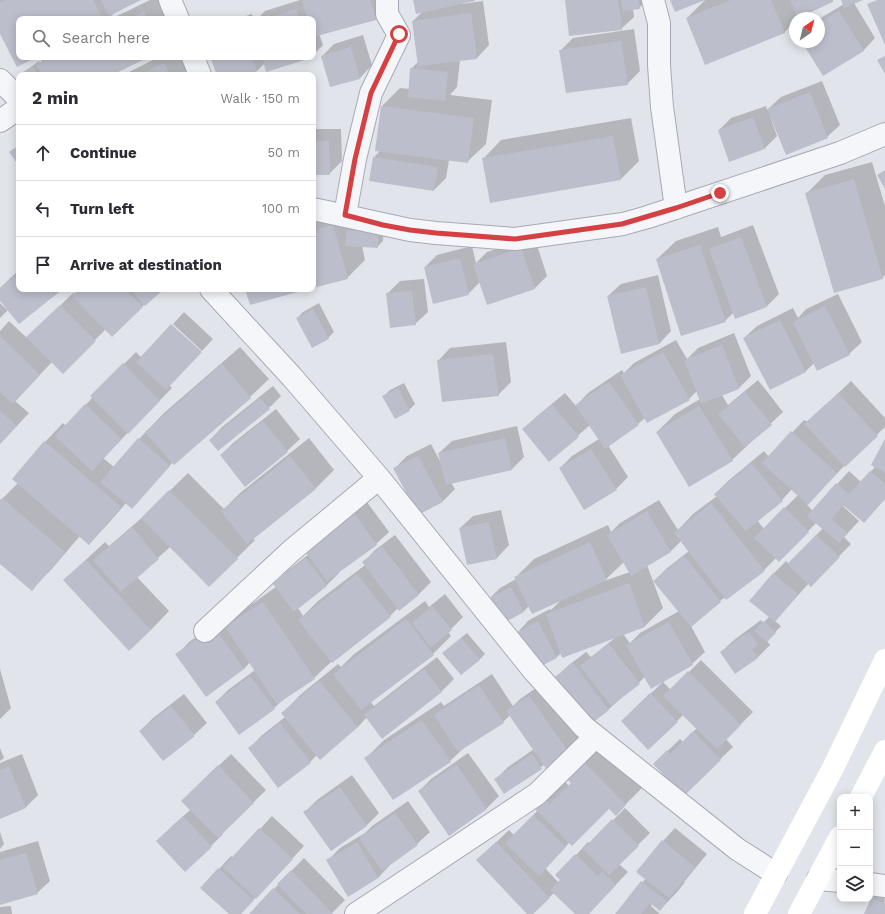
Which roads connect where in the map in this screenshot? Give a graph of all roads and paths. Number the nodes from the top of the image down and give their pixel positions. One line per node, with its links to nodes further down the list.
1 (170, 0): 4 (street)
2 (387, 0): 14 (street)
3 (653, 0): 12 (street)
4 (177, 16)
5 (194, 60): 6 (street)
6 (199, 72)
7 (0, 80): 8 (street)
8 (16, 96)
9 (16, 110): 10 (street)
10 (0, 121)
11 (885, 134): 12 (street)
12 (676, 208): 14 (street)
13 (316, 210): 14 (street)
14 (345, 215)
15 (214, 292): 16 (street)
16 (379, 478): 17 (street); 19 (street)
17 (204, 631)
18 (885, 660): 23 (main road)
19 (595, 737): 23 (street); 28 (street)
20 (885, 751): 21 (main road)
21 (863, 794)
22 (837, 843): 24 (main road)
23 (776, 874): 29 (main road)
24 (818, 879): 25 (street); 30 (main road)
25 (837, 881)
26 (873, 884): 27 (street)
27 (885, 886)
28 (356, 914)
29 (755, 914)
30 (799, 914)

